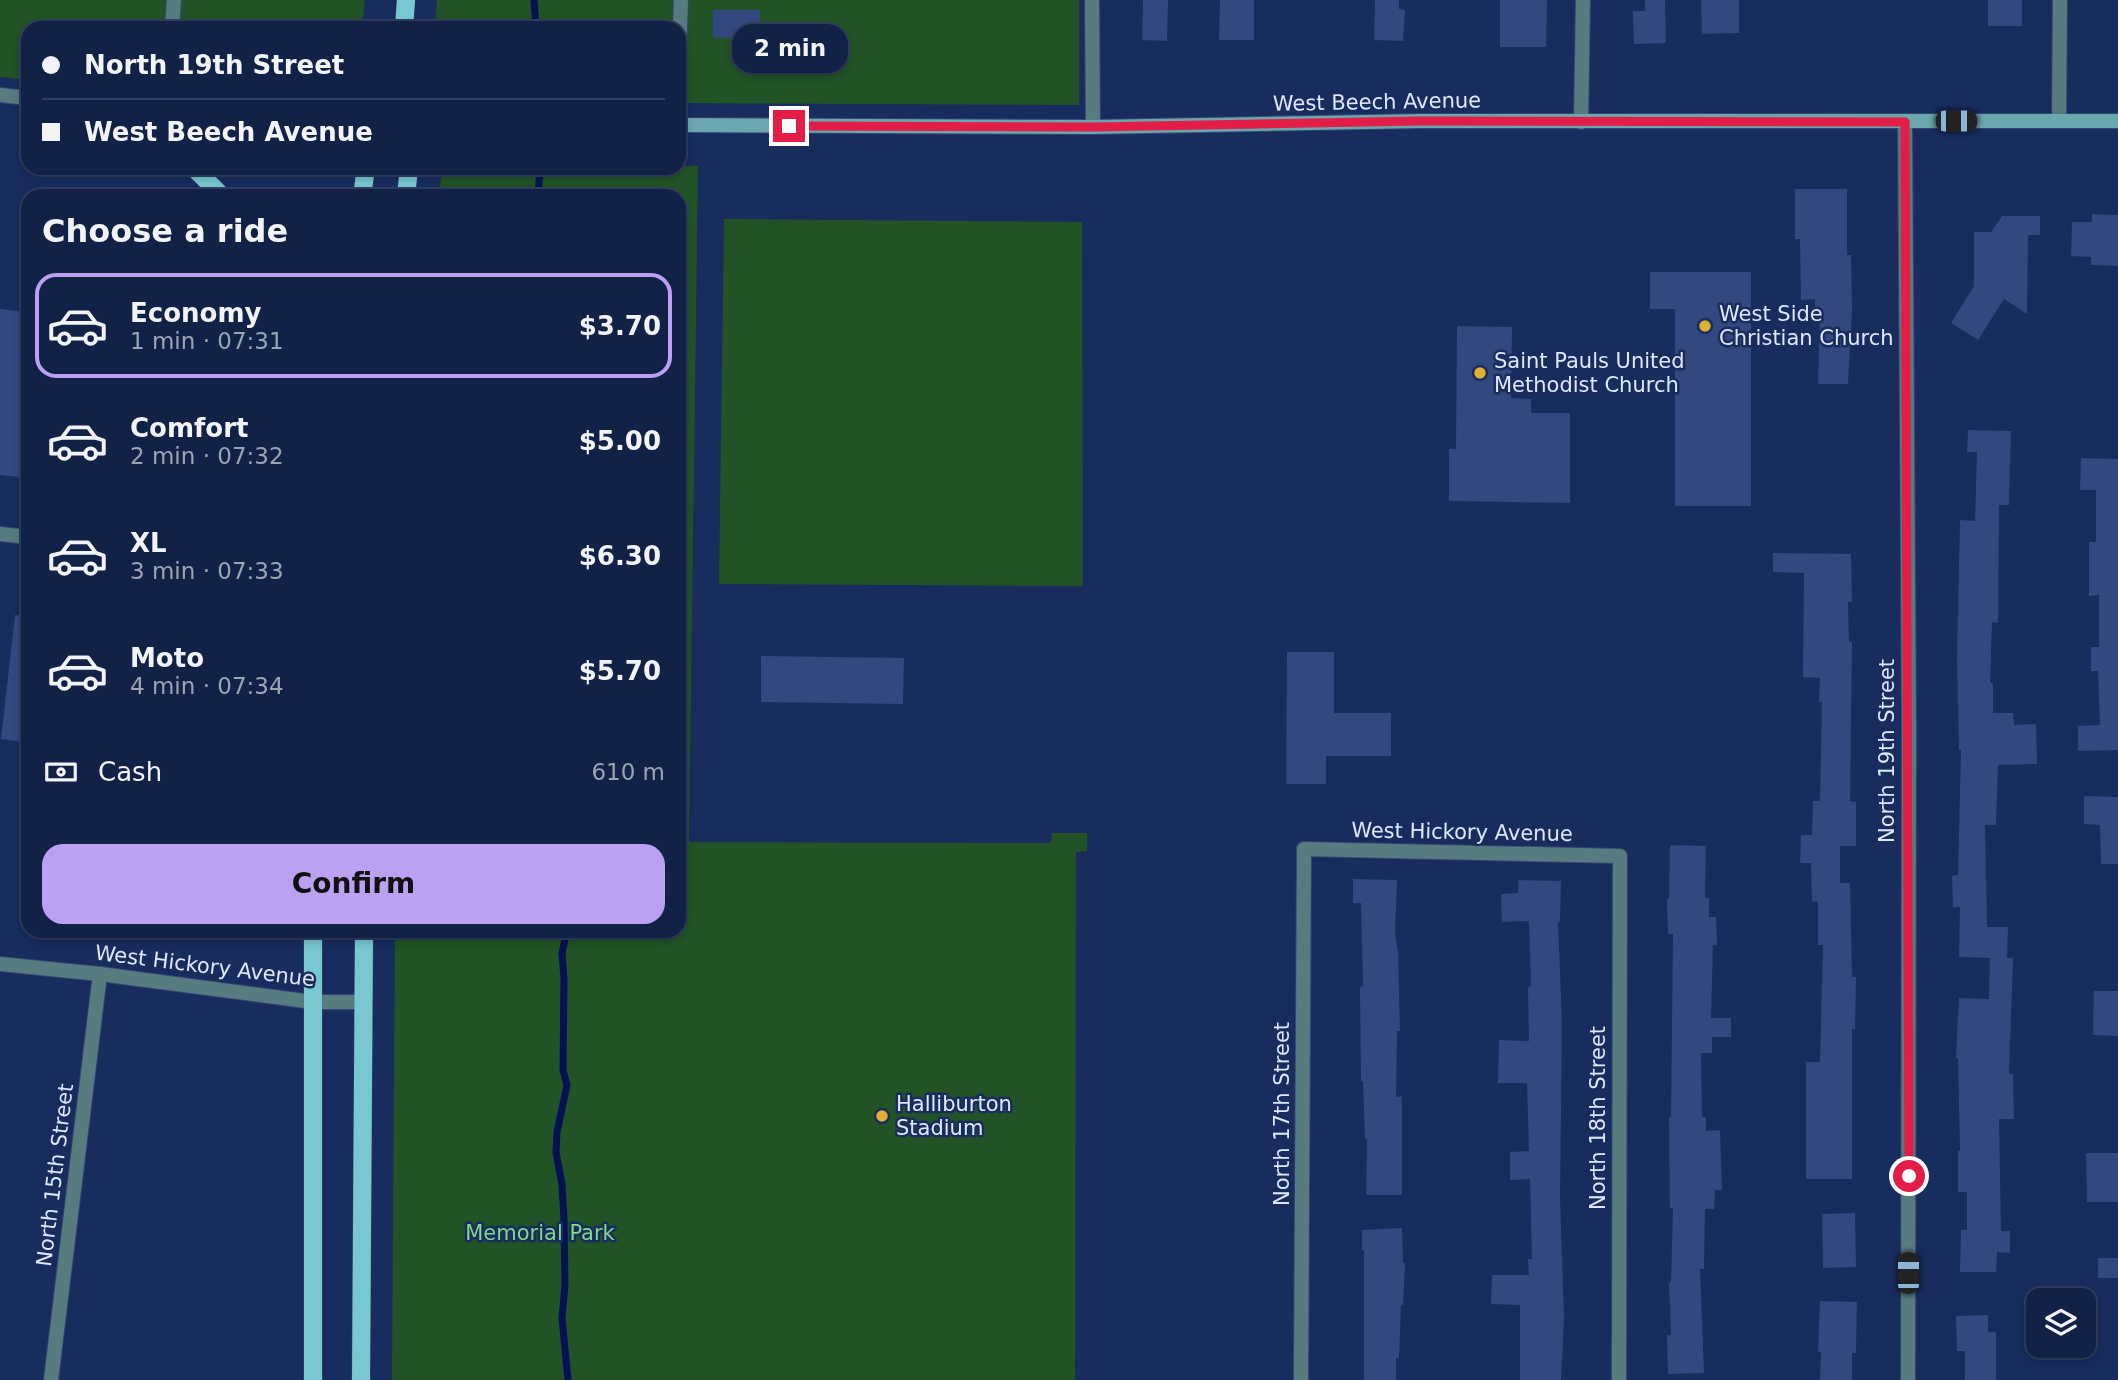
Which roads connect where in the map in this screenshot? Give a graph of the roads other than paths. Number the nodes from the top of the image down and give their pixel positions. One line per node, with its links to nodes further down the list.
1 (174, 0): 7 (street)
2 (406, 0): 8 (main road)
3 (681, 0): 9 (street)
4 (1092, 0): 17 (street)
5 (1583, 0): 14 (street)
6 (2060, 0): 12 (street)
7 (172, 21)
8 (404, 21)
9 (680, 21)
10 (0, 95): 11 (street)
11 (21, 97)
12 (2059, 121): 13 (main road, West Beech Avenue); 15 (main road, West Beech Avenue)
13 (2118, 121)
14 (1581, 122): 15 (main road, West Beech Avenue); 17 (main road, West Beech Avenue)
15 (1905, 122): 35 (street, North 19th Street)
16 (686, 125): 17 (main road, West Beech Avenue)
17 (1093, 127)
18 (201, 175): 19 (main road)
19 (215, 189)
20 (0, 534): 21 (street)
21 (21, 536)
22 (1304, 849): 23 (street, West Hickory Avenue); 33 (street, North 17th Street)
23 (1620, 856): 34 (street, North 18th Street)
24 (313, 938): 28 (main road)
25 (364, 938): 29 (main road)
26 (0, 964): 27 (street, West Hickory Avenue)
27 (100, 974): 28 (street, West Hickory Avenue); 30 (street, North 15th Street)
28 (313, 1002): 29 (street, West Hickory Avenue); 31 (main road)
29 (364, 1002): 32 (main road)
30 (51, 1380)
31 (313, 1380)
32 (361, 1380)
33 (1301, 1380)
34 (1619, 1380)
35 (1908, 1380)

